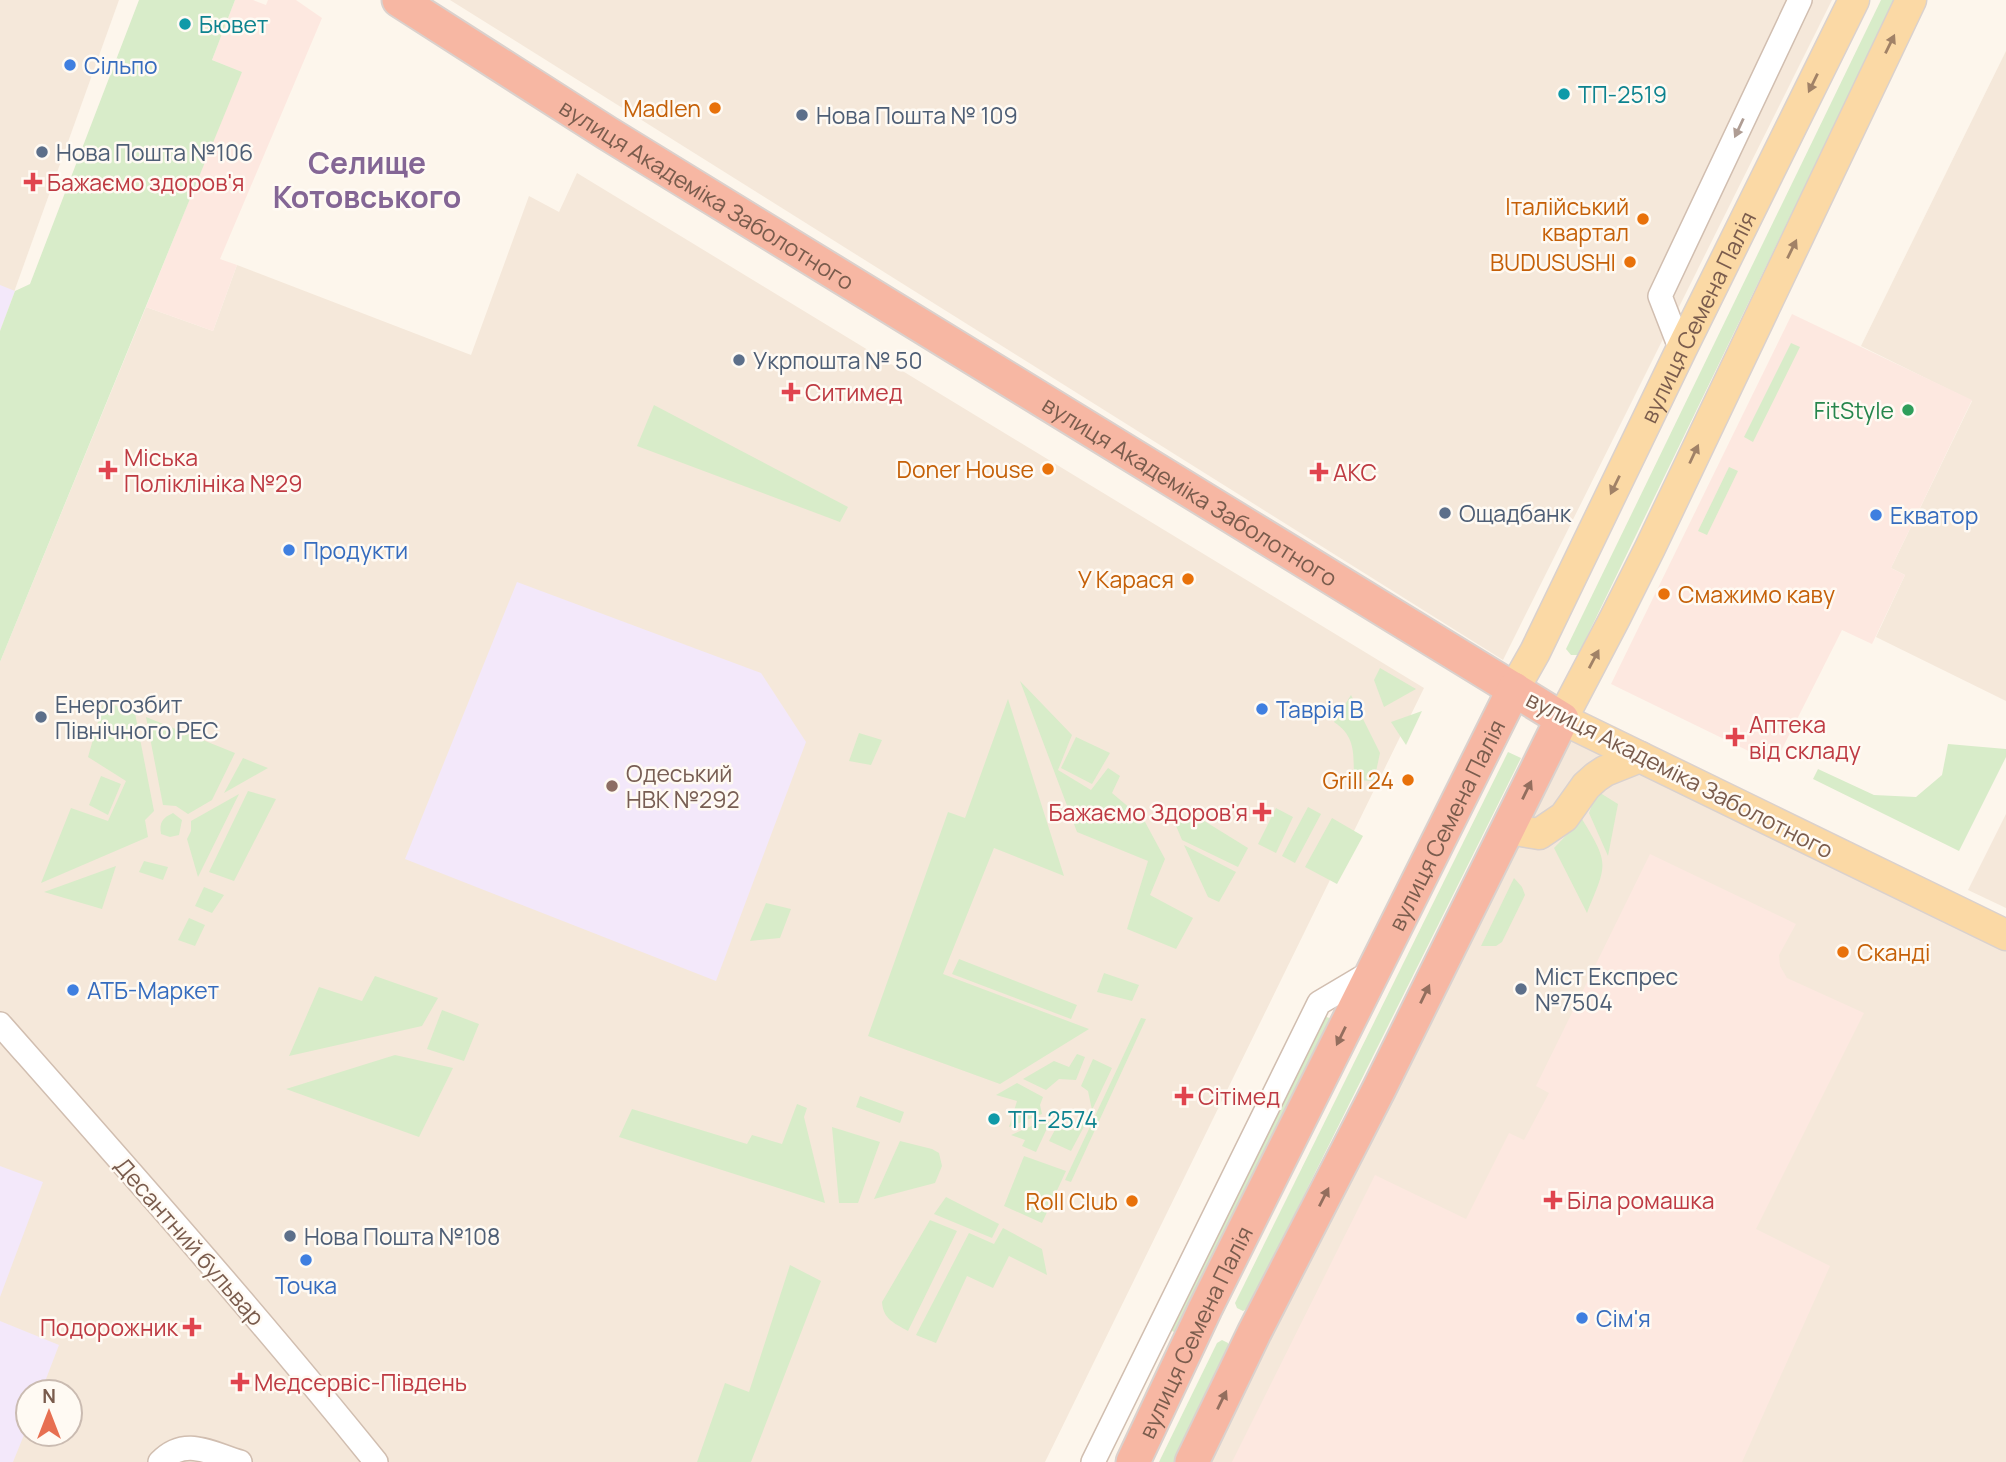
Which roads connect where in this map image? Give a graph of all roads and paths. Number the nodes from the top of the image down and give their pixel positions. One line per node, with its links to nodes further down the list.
1 (399, 0): 6 (highway, вулиця Академіка Заболотного)
2 (1800, 0): 5 (street, one-way to 5)
3 (1911, 0): 7 (main road, one-way to 3)
4 (1848, 2): 5 (main road, вулиця Семена Палія, one-way to 5)
5 (1681, 350): 6 (main road, вулиця Семена Палія, one-way to 6)
6 (1514, 690): 7 (highway, вулиця Академіка Заболотного); 11 (highway, вулиця Семена Палія)
7 (1562, 719): 8 (main road, вулиця Академіка Заболотного); 9 (highway, one-way to 7)
8 (1640, 757): 9 (main road); 10 (main road, вулиця Академіка Заболотного)
9 (1508, 829): 14 (highway, one-way to 9)
10 (2006, 935)
11 (1374, 970): 13 (highway, вулиця Семена Палія, one-way to 13); 18 (street)
12 (0, 1024): 17 (street, Десантний бульвар)
13 (1205, 1309): 14 (highway); 19 (highway, вулиця Семена Палія)
14 (1254, 1333): 20 (highway, one-way to 14)
15 (160, 1462): 16 (street)
16 (240, 1462)
17 (376, 1462)
18 (1093, 1462)
19 (1133, 1462)
20 (1192, 1462)

